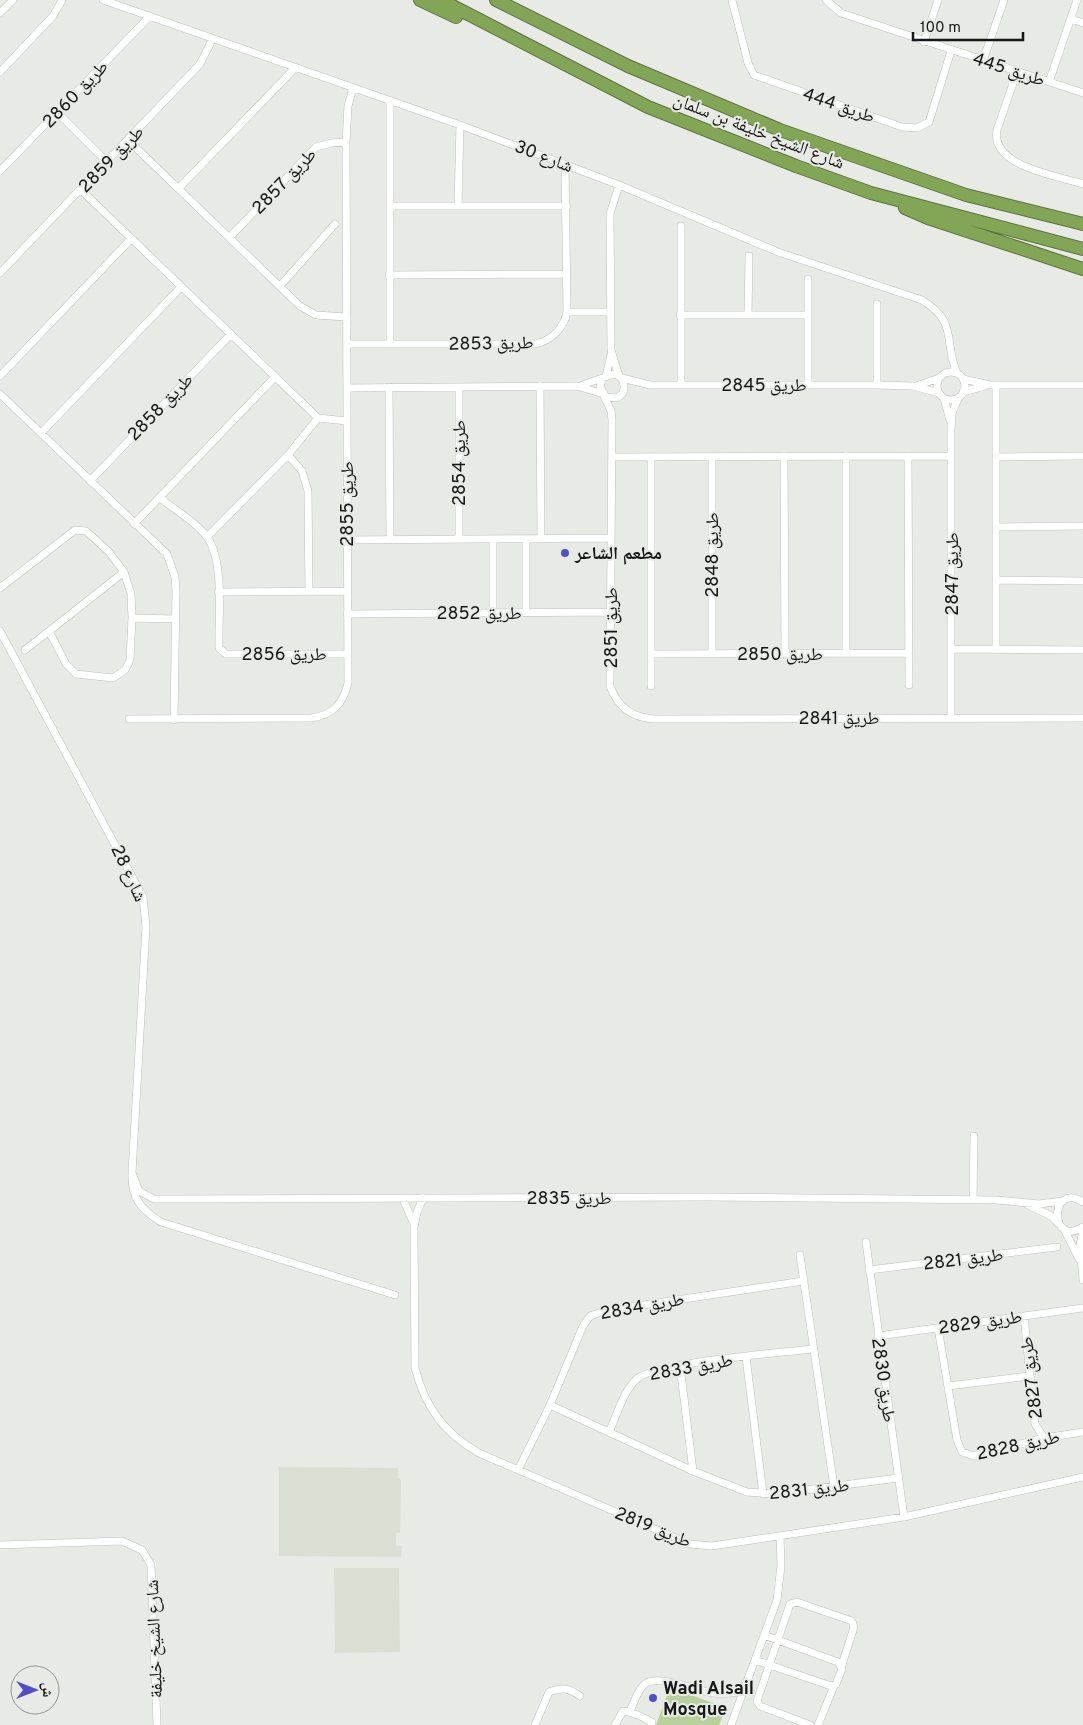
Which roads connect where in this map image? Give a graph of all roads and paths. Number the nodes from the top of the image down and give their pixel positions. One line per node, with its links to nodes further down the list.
1 (13, 0): 14 (street)
2 (62, 0): 24 (street)
3 (103, 0): 13 (street, شارع 30)
4 (129, 0): 13 (street)
5 (420, 0): 18 (highway)
6 (441, 0): 18 (highway, شارع الشيخ خليفة بن سلمان)
7 (496, 0): 37 (highway, شارع الشيخ خليفة بن سلمان)
8 (732, 0): 21 (street, طريق 444)
9 (826, 0): 20 (street, طريق 445)
10 (938, 0): 20 (street)
11 (1004, 0): 22 (street)
12 (1077, 0): 16 (street)
13 (127, 8): 15 (street, شارع 30)
14 (0, 13)
15 (150, 16): 19 (street, شارع 30); 30 (street, طريق 2860)
16 (1071, 19): 17 (street); 26 (street)
17 (1083, 23)
18 (505, 34): 42 (highway, شارع الشيخ خليفة بن سلمان)
19 (213, 38): 23 (street, شارع 30); 32 (street, طريق 2859)
20 (924, 42): 21 (street, طريق 445)
21 (951, 51): 22 (street, طريق 445)
22 (983, 61): 25 (street, طريق 445)
23 (295, 68): 27 (street, شارع 30); 40 (street)
24 (0, 72)
25 (1016, 72): 26 (street, طريق 445); 38 (street)
26 (1049, 82): 28 (street, طريق 445)
27 (353, 88): 29 (street, شارع 30); 33 (street, طريق 2855)
28 (1083, 93)
29 (390, 101): 31 (street, شارع 30); 43 (street)
30 (57, 112): 34 (street); 36 (street, طريق 2860)
31 (460, 125): 35 (street, شارع 30); 44 (street)
32 (129, 141): 34 (street, طريق 2859); 40 (street)
33 (346, 142): 50 (street, طريق 2857); 67 (street, طريق 2855)
34 (107, 162): 41 (street, طريق 2859)
35 (565, 164): 39 (street, شارع 30); 45 (street, طريق 2853)
36 (0, 171)
37 (925, 180): 46 (highway); 48 (highway, شارع الشيخ خليفة بن سلمان)
38 (1083, 184)
39 (619, 185): 63 (street); 72 (street, شارع 30)
40 (179, 188): 50 (street)
41 (81, 190): 51 (street); 55 (street, طريق 2859)
42 (871, 193): 52 (highway, شارع الشيخ خليفة بن سلمان); 54 (highway)
43 (390, 206): 44 (street); 56 (street)
44 (458, 206): 45 (street)
45 (567, 206): 57 (street, طريق 2853)
46 (1083, 214)
47 (335, 224): 59 (street)
48 (1083, 224)
49 (680, 226): 64 (street)
50 (230, 237): 59 (street)
51 (130, 239): 60 (street); 75 (street)
52 (1083, 249)
53 (749, 256): 65 (street)
54 (1083, 269)
55 (0, 273)
56 (390, 274): 57 (street); 70 (street)
57 (567, 274): 62 (street, طريق 2853)
58 (808, 279): 66 (street)
59 (280, 286): 67 (street)
60 (181, 287): 68 (street); 103 (street)
61 (877, 304): 84 (street)
62 (567, 312): 63 (street); 70 (street, طريق 2853)
63 (611, 312): 71 (street)
64 (680, 315): 65 (street); 83 (street)
65 (748, 315): 66 (street)
66 (808, 315): 81 (street)
67 (347, 317): 69 (street, طريق 2855)
68 (231, 334): 77 (street); 114 (street, طريق 2858)
69 (348, 344): 70 (street, طريق 2853); 92 (street, طريق 2855)
70 (390, 344)
71 (611, 350): 76 (street); 78 (street)
72 (951, 352): 73 (street, شارع 30); 74 (street, شارع 30)
73 (945, 372): 74 (street); 79 (street)
74 (957, 373): 80 (street)
75 (0, 376)
76 (620, 377): 78 (street); 82 (street, طريق 2845); 96 (street)
77 (274, 378): 99 (street); 115 (street)
78 (604, 378): 88 (street); 95 (street)
79 (939, 378): 89 (street, طريق 2845); 97 (street)
80 (964, 379): 85 (street); 93 (street)
81 (808, 384): 83 (street, طريق 2845); 84 (street, طريق 2845)
82 (650, 385): 83 (street, طريق 2845); 96 (street, طريق 2845)
83 (681, 385)
84 (877, 385): 89 (street, طريق 2845)
85 (994, 385): 86 (street); 93 (street); 110 (street)
86 (1083, 385)
87 (540, 386): 88 (street); 91 (street); 124 (street)
88 (577, 386): 95 (street)
89 (913, 386): 97 (street, طريق 2845)
90 (389, 387): 91 (street); 92 (street); 126 (street)
91 (459, 387): 121 (street, طريق 2854)
92 (348, 388): 101 (street, طريق 2855)
93 (964, 392): 98 (street)
94 (0, 394): 103 (street)
95 (603, 394): 96 (street); 100 (street, طريق 2851)
96 (622, 395): 100 (street, طريق 2851)
97 (941, 396): 98 (street); 102 (street, طريق 2847)
98 (958, 398): 102 (street, طريق 2847)
99 (318, 418): 101 (street); 104 (street)
100 (612, 420): 112 (street, طريق 2851)
101 (347, 421): 125 (street, طريق 2855)
102 (951, 430): 109 (street, طريق 2847)
103 (41, 433): 114 (street)
104 (288, 455): 119 (street); 131 (street)
105 (712, 456): 106 (street); 113 (street); 150 (street, طريق 2848)
106 (784, 456): 107 (street); 151 (street)
107 (846, 456): 108 (street); 146 (street)
108 (908, 456): 109 (street); 147 (street)
109 (951, 456): 142 (street, طريق 2847)
110 (996, 456): 111 (street); 118 (street)
111 (1083, 456)
112 (612, 457): 113 (street); 120 (street, طريق 2851)
113 (651, 457): 149 (street)
114 (90, 481): 116 (street)
115 (160, 498): 116 (street); 119 (street, طريق 2856)
116 (134, 524): 139 (street)
117 (1083, 526): 118 (street)
118 (996, 527): 128 (street)
119 (207, 537): 133 (street, طريق 2856)
120 (611, 538): 124 (street); 134 (street, طريق 2851)
121 (459, 539): 122 (street); 126 (street)
122 (493, 539): 123 (street); 135 (street)
123 (526, 539): 124 (street); 136 (street)
124 (542, 539)
125 (346, 540): 126 (street); 132 (street, طريق 2855)
126 (390, 540)
127 (124, 572): 130 (street); 138 (street); 141 (street)
128 (996, 580): 129 (street); 143 (street)
129 (1083, 581)
130 (0, 588)
131 (309, 591): 132 (street); 133 (street)
132 (347, 591): 137 (street, طريق 2855)
133 (218, 592): 148 (street, طريق 2856)
134 (611, 612): 136 (street, طريق 2852); 152 (street, طريق 2851)
135 (493, 613): 136 (street, طريق 2852); 137 (street, طريق 2852)
136 (526, 613)
137 (347, 614): 148 (street, طريق 2855)
138 (132, 618): 139 (street); 141 (street)
139 (174, 619): 158 (street)
140 (0, 631): 160 (street, شارع 28)
141 (49, 631): 144 (street)
142 (952, 649): 143 (street); 155 (street, طريق 2847)
143 (996, 649): 145 (street)
144 (25, 650)
145 (1083, 650)
146 (846, 653): 147 (street, طريق 2850); 151 (street, طريق 2850)
147 (909, 653): 154 (street)
148 (348, 654): 158 (street, طريق 2855)
149 (651, 654): 150 (street, طريق 2850); 153 (street)
150 (712, 654): 151 (street, طريق 2850)
151 (785, 654)
152 (610, 686): 155 (street, طريق 2841)
153 (651, 686)
154 (909, 686)
155 (951, 718): 156 (street, طريق 2841)
156 (1083, 718)
157 (130, 719): 158 (street, طريق 2855)
158 (174, 720)
159 (974, 1136): 163 (street)
160 (132, 1173): 162 (street, طريق 2835); 177 (street, شارع 28)
161 (423, 1198): 162 (street, طريق 2835); 163 (street, طريق 2835); 167 (street, طريق 2819)
162 (403, 1199): 167 (street, طريق 2819)
163 (973, 1199): 166 (street, طريق 2835)
164 (1064, 1201): 165 (street, طريق 2835); 166 (street, طريق 2835); 168 (street)
165 (1082, 1201)
166 (1021, 1202): 168 (street, طريق 2835)
167 (414, 1227): 191 (street, طريق 2819)
168 (1063, 1227): 169 (street); 173 (street)
169 (1083, 1229): 173 (street)
170 (866, 1242): 174 (street, طريق 2830)
171 (1058, 1247): 174 (street, طريق 2821)
172 (800, 1255): 176 (street)
173 (1080, 1262): 175 (street)
174 (868, 1270): 181 (street, طريق 2830)
175 (1083, 1280)
176 (803, 1282): 182 (street); 187 (street, طريق 2834)
177 (395, 1295)
178 (1083, 1308): 179 (street, طريق 2829)
179 (1024, 1316): 180 (street, طريق 2829); 185 (street, طريق 2827)
180 (938, 1328): 181 (street, طريق 2829); 186 (street, طريق 2828)
181 (878, 1336): 194 (street, طريق 2830)
182 (812, 1349): 183 (street, طريق 2833); 195 (street)
183 (746, 1357): 184 (street, طريق 2833); 196 (street, طريق 2833)
184 (680, 1366): 188 (street, طريق 2833); 192 (street)
185 (1029, 1376): 186 (street); 190 (street, طريق 2827)
186 (948, 1386): 190 (street, طريق 2828)
187 (550, 1405): 188 (street, طريق 2831); 191 (street, طريق 2834)
188 (609, 1432): 192 (street, طريق 2831)
189 (1083, 1432): 190 (street, طريق 2828)
190 (1044, 1438)
191 (518, 1470): 198 (street, طريق 2819)
192 (693, 1471): 196 (street, طريق 2831)
193 (1083, 1477): 197 (street, طريق 2819)
194 (898, 1478): 195 (street, طريق 2831); 197 (street, طريق 2830)
195 (834, 1487): 196 (street, طريق 2831)
196 (763, 1494)
197 (904, 1517): 198 (street, طريق 2819)
198 (780, 1536): 200 (street)
199 (0, 1545): 209 (street, شارع الشيخ خليفة)
200 (764, 1635): 201 (street); 202 (street)
201 (778, 1640): 203 (street); 204 (street); 204 (street)
202 (755, 1660): 203 (street); 206 (street)
203 (770, 1665): 205 (street); 214 (street)
204 (842, 1665): 205 (street)
205 (834, 1686): 215 (street)
206 (743, 1692): 208 (street); 213 (street)
207 (580, 1696): 210 (street)
208 (630, 1712): 211 (street); 212 (street)
209 (157, 1725)
210 (535, 1725)
211 (616, 1725)
212 (651, 1725)
213 (731, 1725)
214 (810, 1725)
215 (818, 1725)

